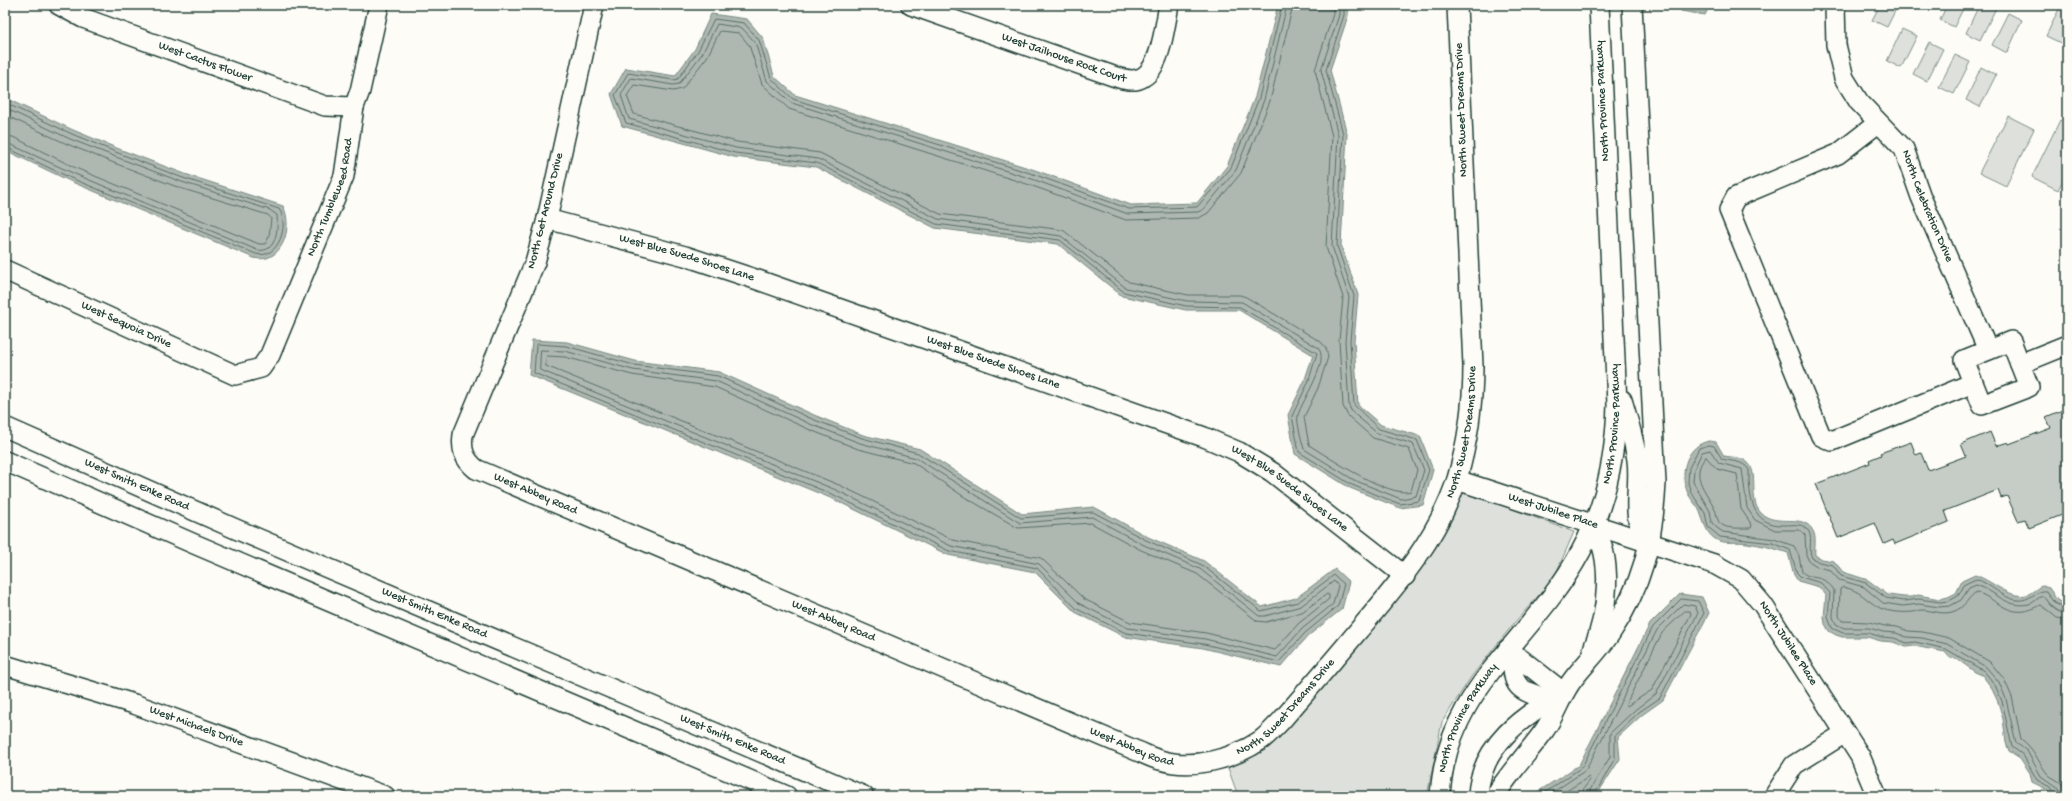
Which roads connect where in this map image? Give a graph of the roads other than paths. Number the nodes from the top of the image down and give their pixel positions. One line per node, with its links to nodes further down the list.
1 (59, 5): 10 (street, West Cactus Flower)
2 (379, 5): 10 (street, North Tumbleweed Road)
3 (594, 5): 12 (street, North Get Around Drive)
4 (911, 5): 5 (street, West Jailhouse Rock Court)
5 (1169, 5)
6 (1457, 5): 23 (street, North Sweet Dreams Drive)
7 (1599, 5): 18 (street, North Province Parkway)
8 (1632, 5): 25 (street)
9 (1836, 5): 11 (street, North Celebration Drive)
10 (354, 107): 17 (street, North Tumbleweed Road)
11 (1878, 123): 15 (street, North Celebration Drive); 19 (street)
12 (547, 219): 21 (street, North Get Around Drive); 26 (street, West Blue Suede Shoes Lane)
13 (5, 270): 17 (street, West Sequoia Drive)
14 (2067, 345): 16 (street)
15 (1988, 350): 16 (street); 19 (street)
16 (2020, 364): 19 (street)
17 (248, 372)
18 (1616, 377): 24 (street, North Province Parkway); 25 (street)
19 (1973, 384)
20 (5, 428): 35 (street, West Smith Enke Road)
21 (463, 455): 32 (street, West Abbey Road)
22 (5, 461): 34 (street)
23 (1456, 480): 24 (street, West Jubilee Place); 26 (street, North Sweet Dreams Drive)
24 (1593, 526): 25 (street, West Jubilee Place); 27 (street, North Province Parkway); 28 (street)
25 (1650, 545): 28 (street); 31 (street, North Jubilee Place)
26 (1405, 576): 32 (street, North Sweet Dreams Drive)
27 (1511, 651): 30 (street); 36 (street, North Province Parkway)
28 (1588, 663): 30 (street)
29 (5, 666): 33 (street, West Michaels Drive)
30 (1558, 696): 37 (street); 38 (street)
31 (1845, 733): 39 (street); 40 (street, North Jubilee Place)
32 (1213, 761)
33 (385, 796)
34 (787, 796)
35 (864, 796)
36 (1440, 796)
37 (1478, 796)
38 (1495, 796)
39 (1774, 796)
40 (1877, 796)

